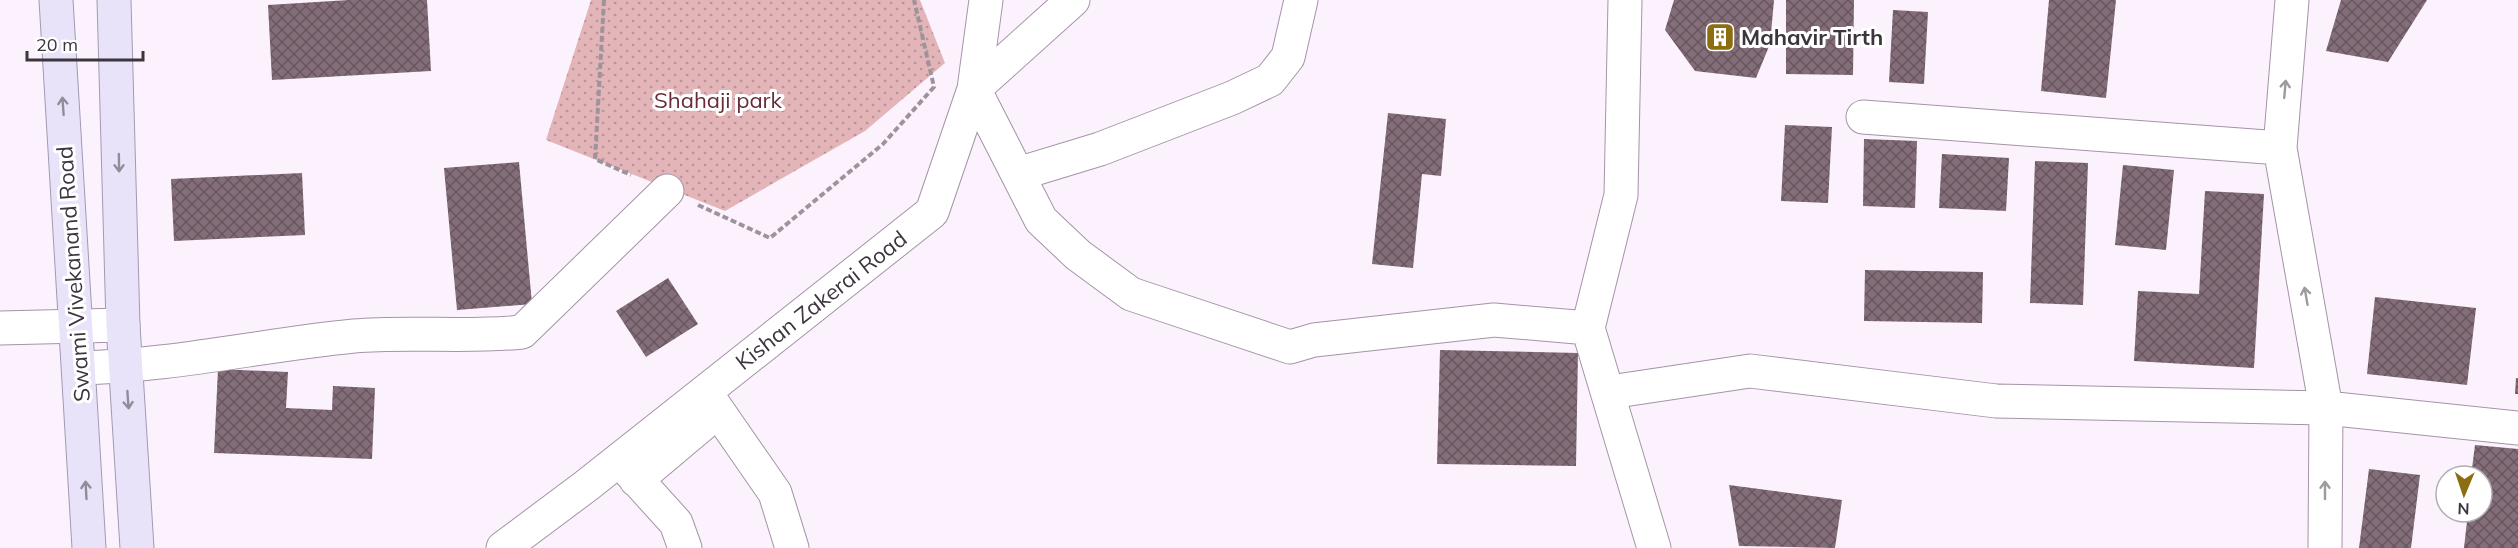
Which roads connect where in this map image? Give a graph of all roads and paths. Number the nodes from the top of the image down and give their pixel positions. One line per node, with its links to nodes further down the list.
1 (56, 0): 16 (main road, Swami Vivekanand Road, one-way to 1)
2 (114, 0): 15 (main road, Swami Vivekanand Road, one-way to 15)
3 (604, 0): 14 (path)
4 (914, 0): 14 (path)
5 (986, 0): 10 (street)
6 (1073, 0): 10 (street, Kishan Zakerai Road)
7 (1301, 0): 13 (street)
8 (1625, 0): 18 (street)
9 (2292, 0): 12 (street, one-way to 9)
10 (974, 89): 13 (street); 22 (street, Kishan Zakerai Road)
11 (1863, 117): 12 (street)
12 (2280, 148): 23 (street, one-way to 12)
13 (1018, 174): 18 (street)
14 (667, 191): 19 (street)
15 (123, 326): 16 (street); 19 (main road, Swami Vivekanand Road)
16 (77, 327): 17 (street); 20 (main road, Swami Vivekanand Road)
17 (0, 328)
18 (1588, 328): 21 (street)
19 (126, 367): 20 (street); 27 (main road, Swami Vivekanand Road, one-way to 27)
20 (79, 368): 26 (main road, Swami Vivekanand Road, one-way to 20)
21 (1610, 392): 23 (street); 31 (street)
22 (712, 401): 25 (street, Kishan Zakerai Road); 30 (street)
23 (2326, 408): 24 (street); 32 (street, one-way to 23)
24 (2518, 429)
25 (627, 470): 28 (street, Kishan Zakerai Road); 29 (street)
26 (89, 548)
27 (137, 548)
28 (503, 548)
29 (685, 548)
30 (792, 548)
31 (1654, 548)
32 (2325, 548)

